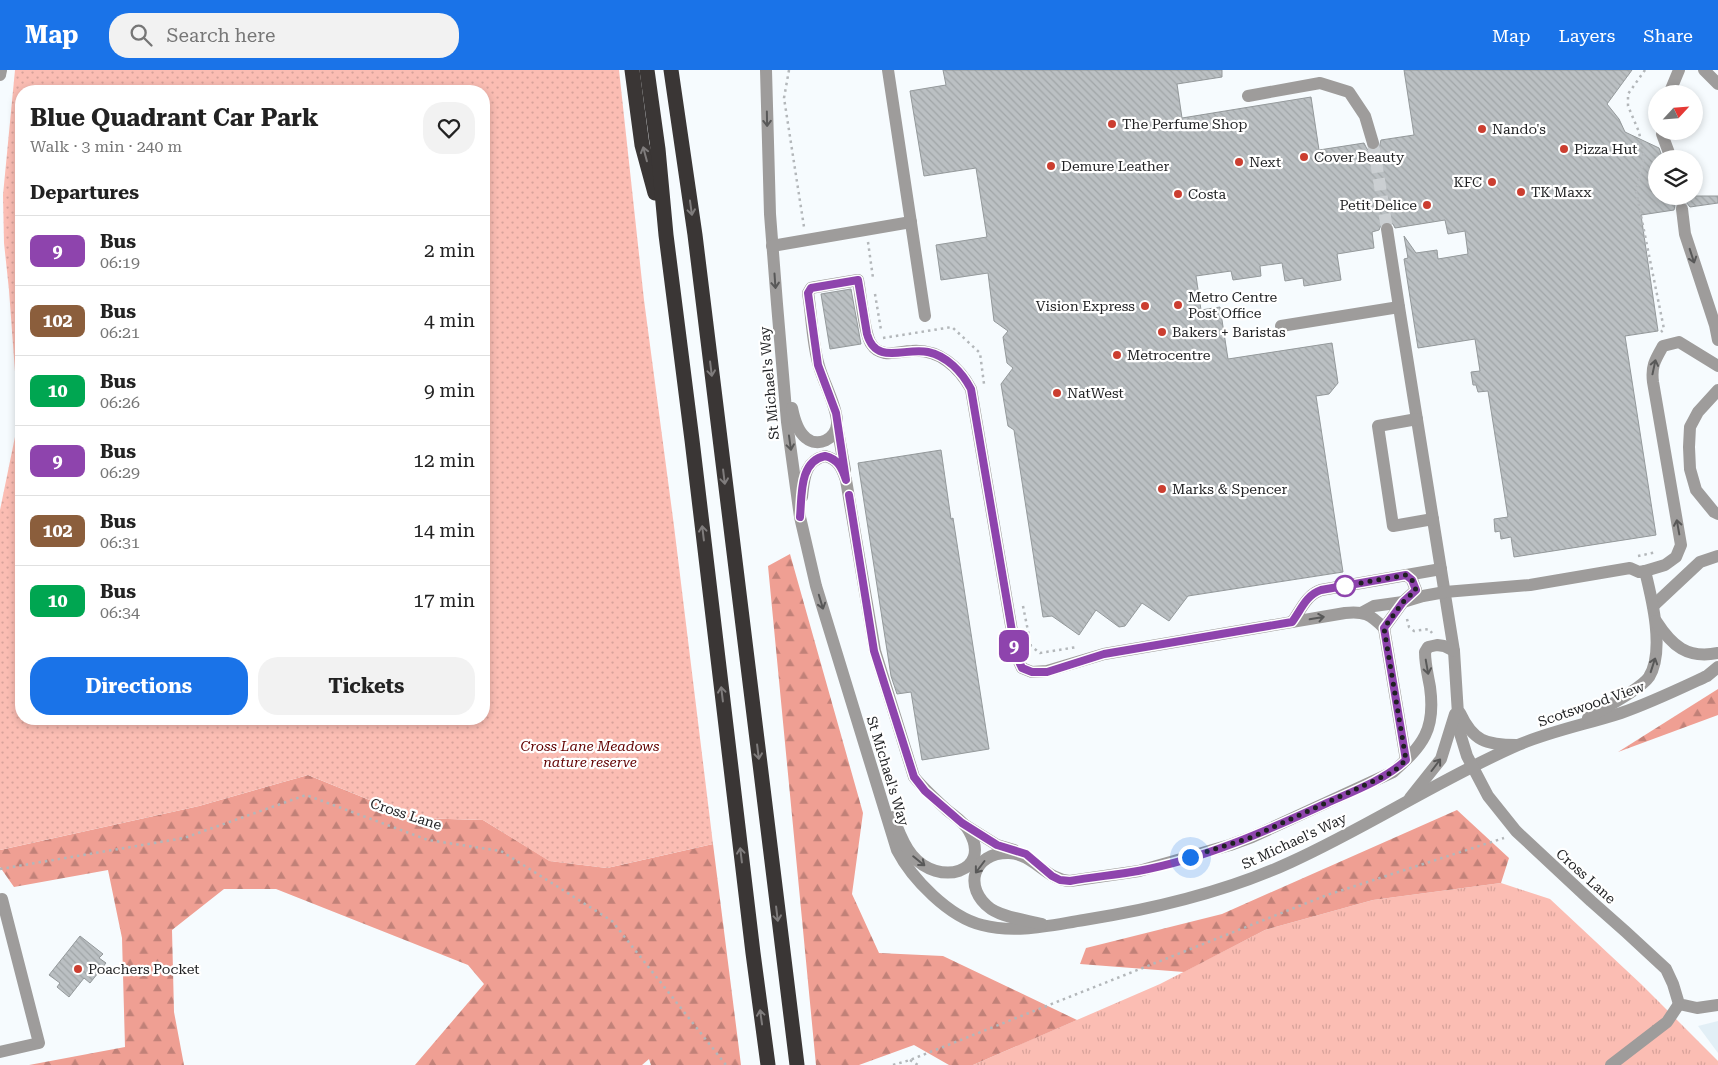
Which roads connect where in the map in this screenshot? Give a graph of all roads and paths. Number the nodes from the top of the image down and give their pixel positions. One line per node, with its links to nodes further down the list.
1 (0, 70): 12 (street)
2 (632, 70): 23 (highway, one-way to 2)
3 (647, 70): 23 (highway)
4 (671, 70): 17 (highway)
5 (678, 70): 17 (highway)
6 (766, 70): 24 (street, St Michael's Way, one-way to 24)
7 (789, 70): 20 (path)
8 (888, 70): 19 (street)
9 (1645, 70): 30 (path)
10 (1679, 70): 14 (street)
11 (1704, 70): 13 (street)
12 (0, 74)
13 (1718, 84)
14 (1673, 85)
15 (1248, 96): 16 (street)
16 (1373, 143)
17 (684, 160): 79 (highway, one-way to 79)
18 (1682, 209): 31 (street, one-way to 31)
19 (911, 222): 22 (street); 28 (street)
20 (804, 229)
21 (1387, 229): 27 (street)
22 (868, 230): 24 (street); 25 (path)
23 (666, 235): 78 (highway, one-way to 23)
24 (772, 246): 32 (street, St Michael's Way, one-way to 32)
25 (874, 284)
26 (875, 293): 35 (path)
27 (1399, 307): 29 (street); 36 (street)
28 (925, 316)
29 (1282, 326)
30 (1660, 334)
31 (1718, 340)
32 (782, 363): 37 (street); 40 (street, St Michael's Way, one-way to 40)
33 (1718, 366): 42 (street, one-way to 33)
34 (1718, 390): 39 (street)
35 (986, 391)
36 (1417, 419): 41 (street); 41 (street)
37 (837, 426): 38 (street); 54 (street)
38 (846, 480): 40 (street); 67 (street)
39 (1718, 514)
40 (800, 517): 65 (street, St Michael's Way, one-way to 65)
41 (1433, 519): 45 (street)
42 (1681, 545): 44 (path); 46 (street)
43 (1718, 556): 51 (street)
44 (1634, 557)
45 (1441, 569): 47 (street); 48 (street)
46 (1645, 571): 48 (street); 51 (street)
47 (1406, 575): 50 (street); 54 (street)
48 (1444, 592): 50 (street); 57 (street)
49 (1021, 599): 56 (path)
50 (1403, 602): 52 (street); 55 (street)
51 (1653, 606): 53 (street)
52 (1363, 612): 54 (street, one-way to 52); 55 (street)
53 (1656, 621): 58 (street); 61 (street, one-way to 53)
54 (1292, 622)
55 (1384, 628): 63 (street)
56 (1078, 646)
57 (1454, 651): 60 (street); 63 (street, one-way to 63)
58 (1718, 653)
59 (1718, 668): 61 (street, Scotswood View)
60 (1457, 706): 62 (street); 64 (street, Cross Lane); 66 (street, one-way to 60)
61 (1576, 726): 62 (street, Scotswood View)
62 (1518, 745): 64 (street, Scotswood View)
63 (1406, 760): 69 (street)
64 (1472, 768): 66 (street, St Michael's Way); 68 (street, Cross Lane)
65 (878, 788): 67 (street, one-way to 67); 72 (street, St Michael's Way)
66 (1406, 803): 72 (street, St Michael's Way)
67 (962, 823): 69 (street)
68 (1516, 831): 73 (street, Cross Lane); 76 (path)
69 (1035, 862): 72 (street, one-way to 72)
70 (0, 869): 77 (path, Cross Lane)
71 (2, 899): 75 (street)
72 (1049, 926)
73 (1679, 1004): 74 (street); 82 (street)
74 (1718, 1005)
75 (0, 1052)
76 (910, 1060): 80 (path); 81 (path)
77 (726, 1065)
78 (768, 1065)
79 (797, 1065)
80 (893, 1065)
81 (918, 1065)
82 (1611, 1065)

